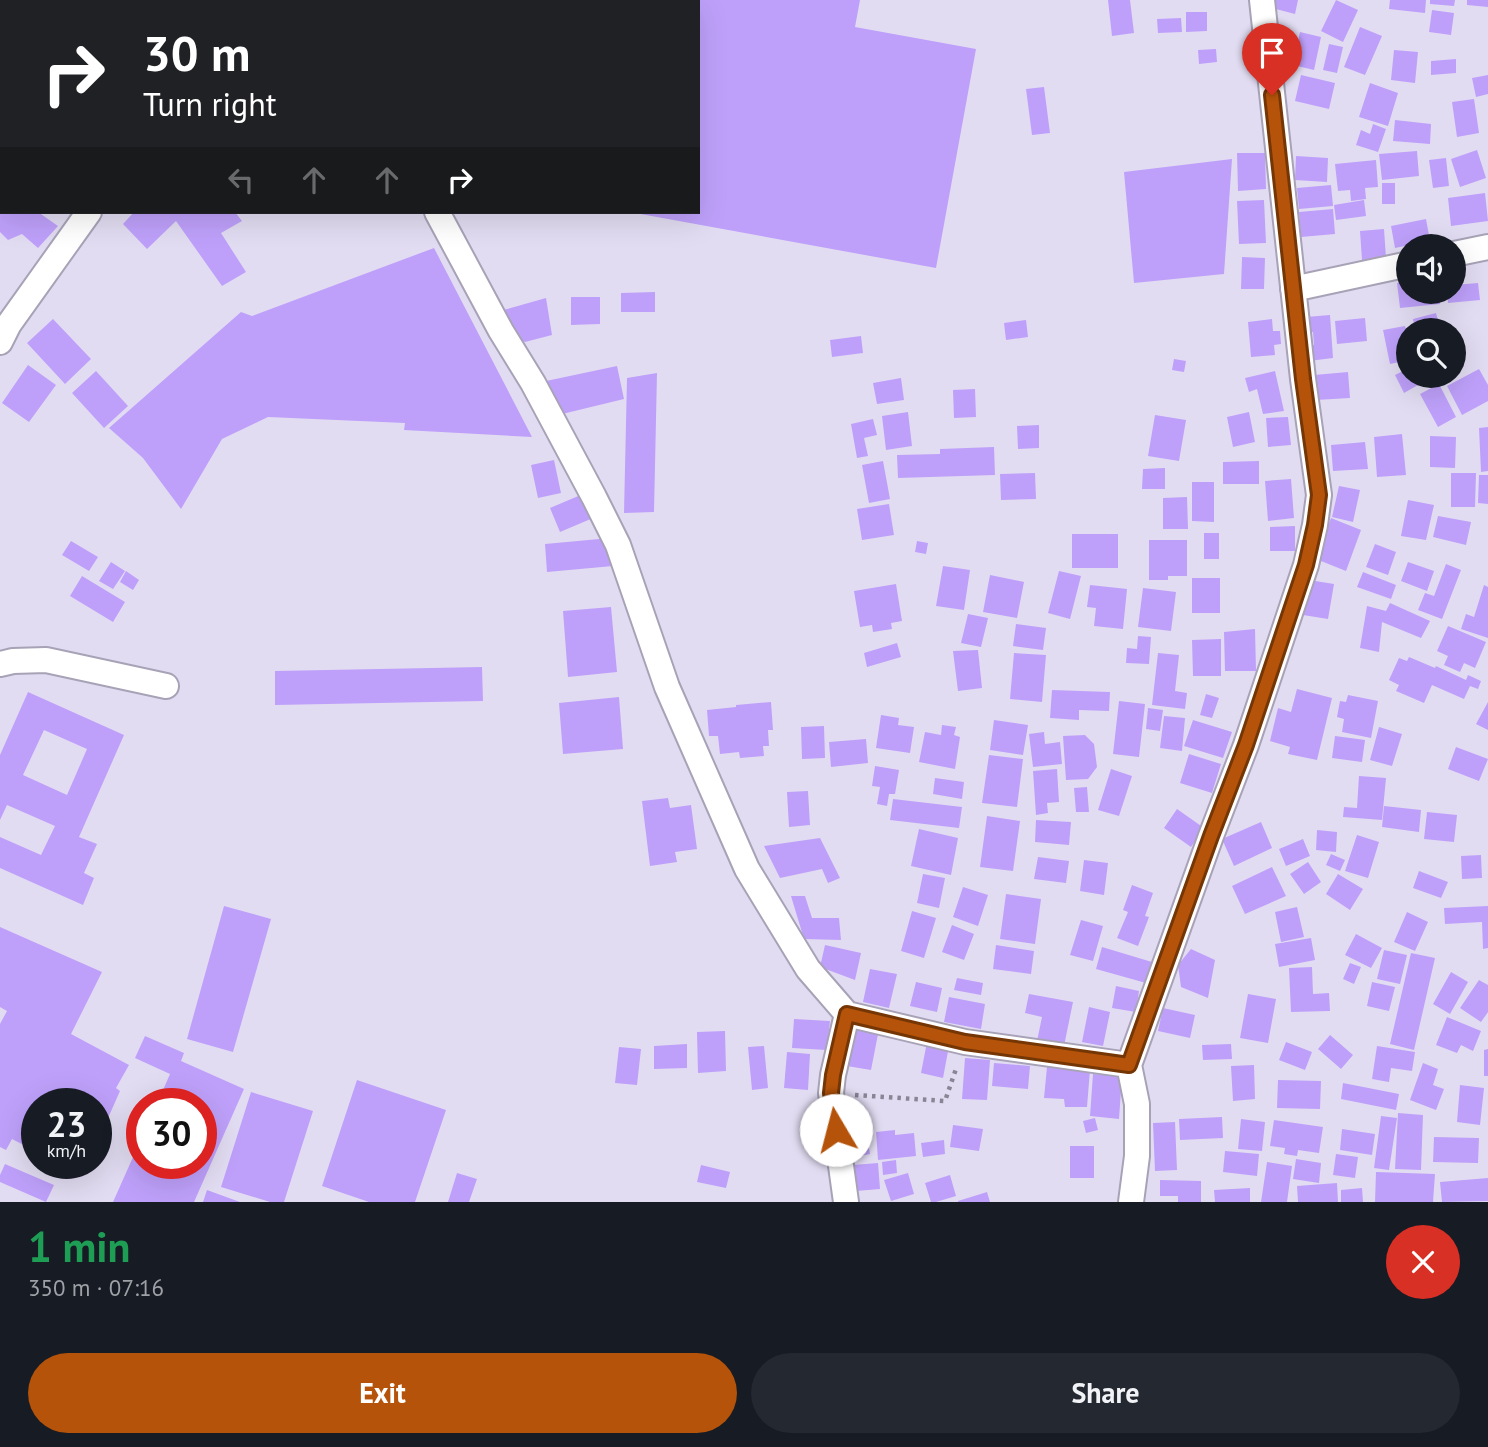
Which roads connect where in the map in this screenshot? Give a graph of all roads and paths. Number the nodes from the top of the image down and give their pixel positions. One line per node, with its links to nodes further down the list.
1 (1262, 0): 7 (street)
2 (88, 214): 8 (street)
3 (438, 214): 11 (street)
4 (1488, 247): 5 (street)
5 (1466, 252)
6 (1396, 267): 7 (street)
7 (1293, 289): 13 (street)
8 (0, 342)
9 (0, 664): 10 (street)
10 (166, 686)
11 (847, 1014): 12 (street); 14 (street)
12 (965, 1042): 13 (street); 14 (path)
13 (1129, 1065): 16 (street)
14 (831, 1093): 15 (street)
15 (846, 1202)
16 (1131, 1202)

